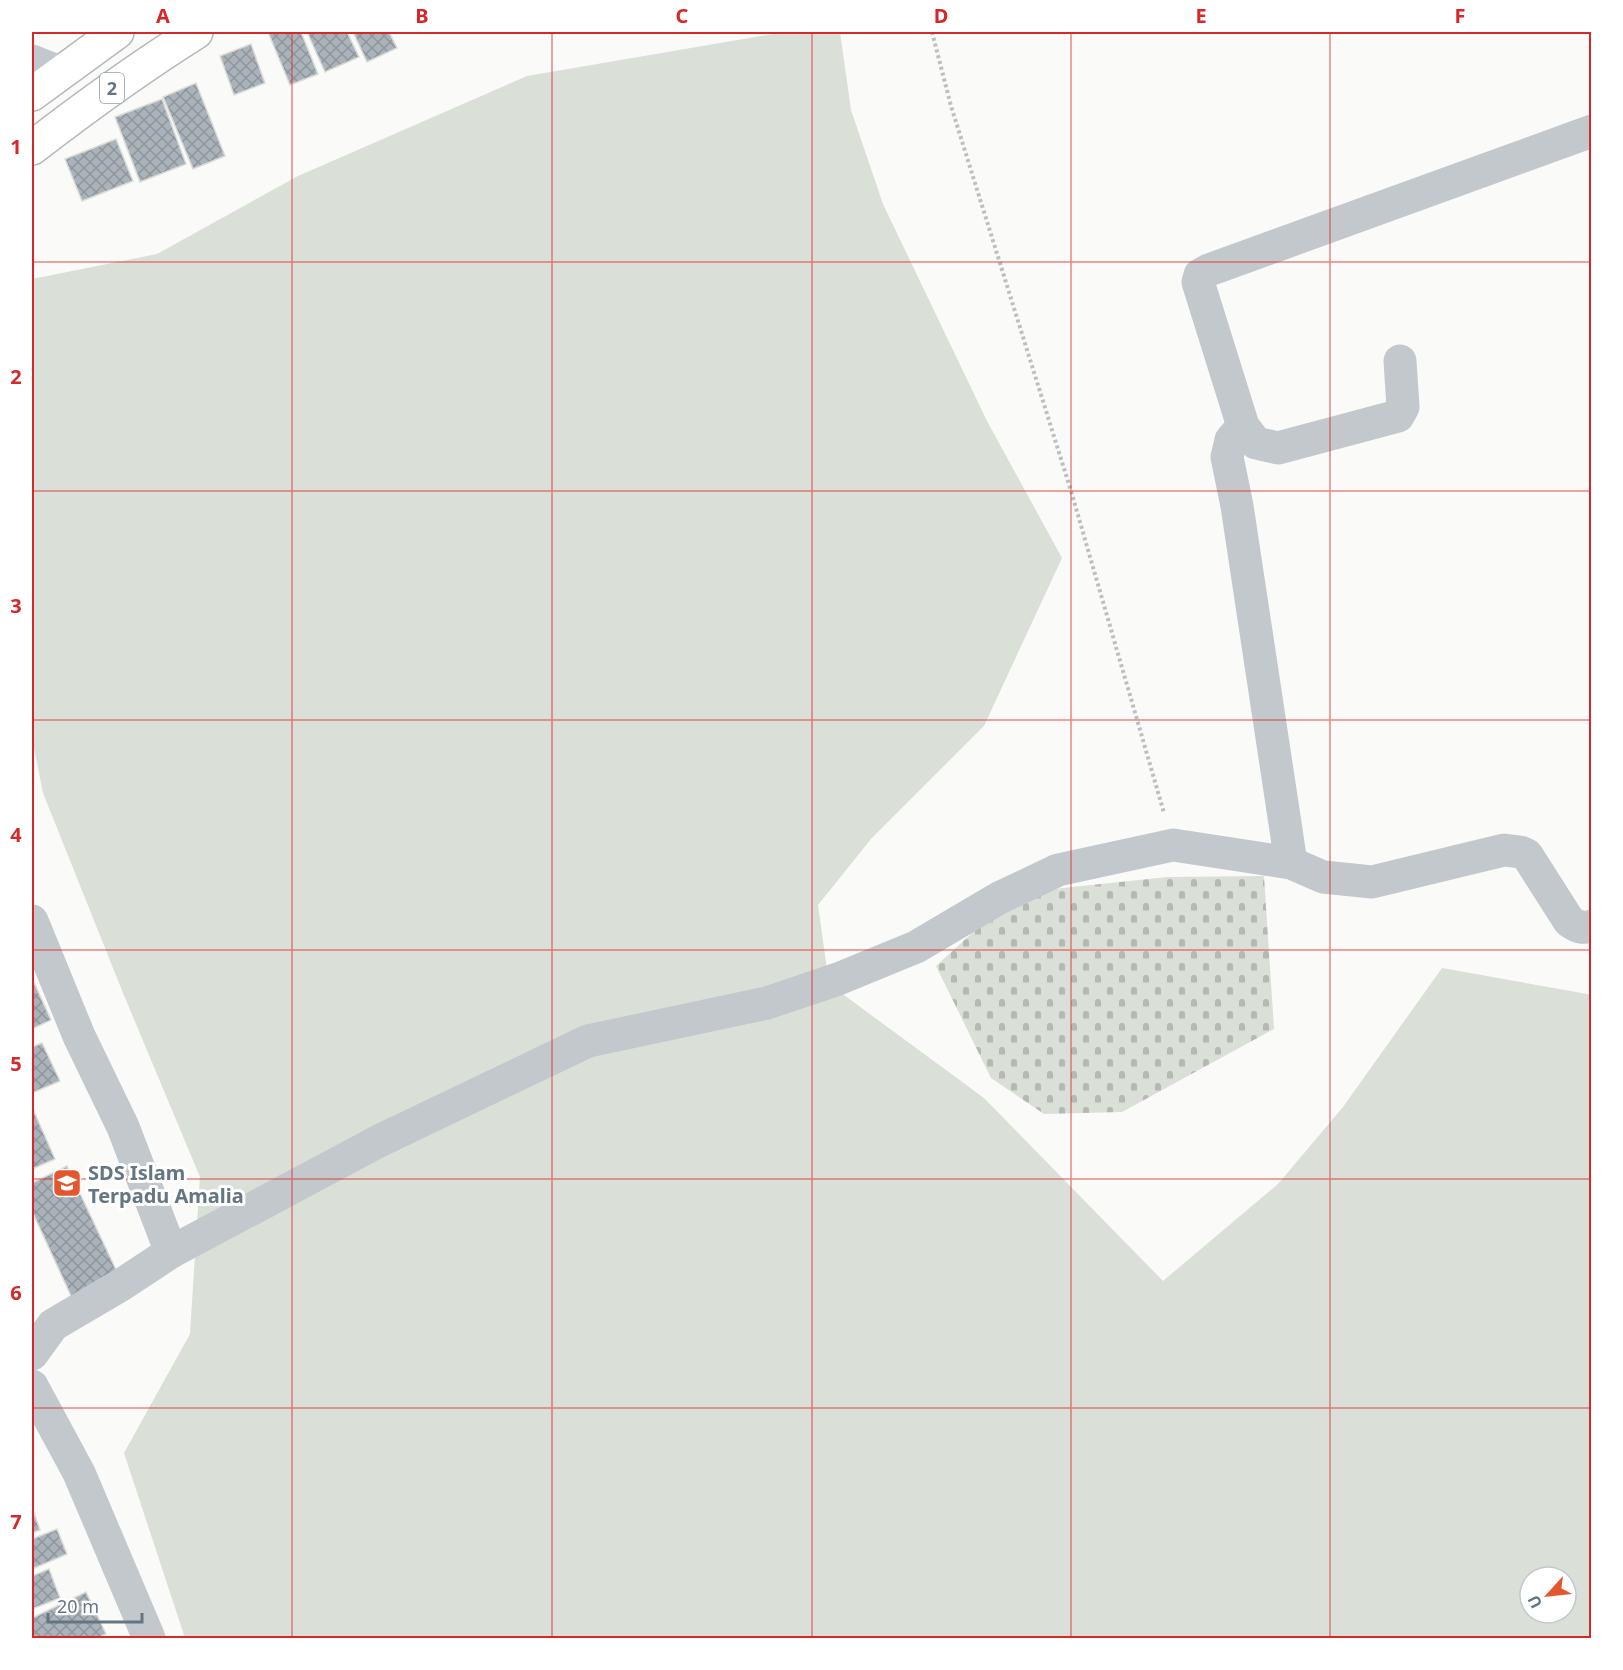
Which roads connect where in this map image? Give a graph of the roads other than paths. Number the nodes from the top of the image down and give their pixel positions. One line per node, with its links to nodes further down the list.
1 (117, 32): 3 (highway, 2)
2 (196, 32): 6 (highway, 2)
3 (46, 67): 4 (highway, 2)
4 (32, 94)
5 (1592, 131): 8 (street)
6 (32, 147)
7 (1400, 361): 8 (street)
8 (1244, 426): 9 (street)
9 (1291, 863): 11 (street); 12 (street)
10 (32, 921): 12 (street)
11 (1592, 926)
12 (171, 1252): 13 (street)
13 (32, 1354)
14 (32, 1386): 15 (street)
15 (149, 1638)

